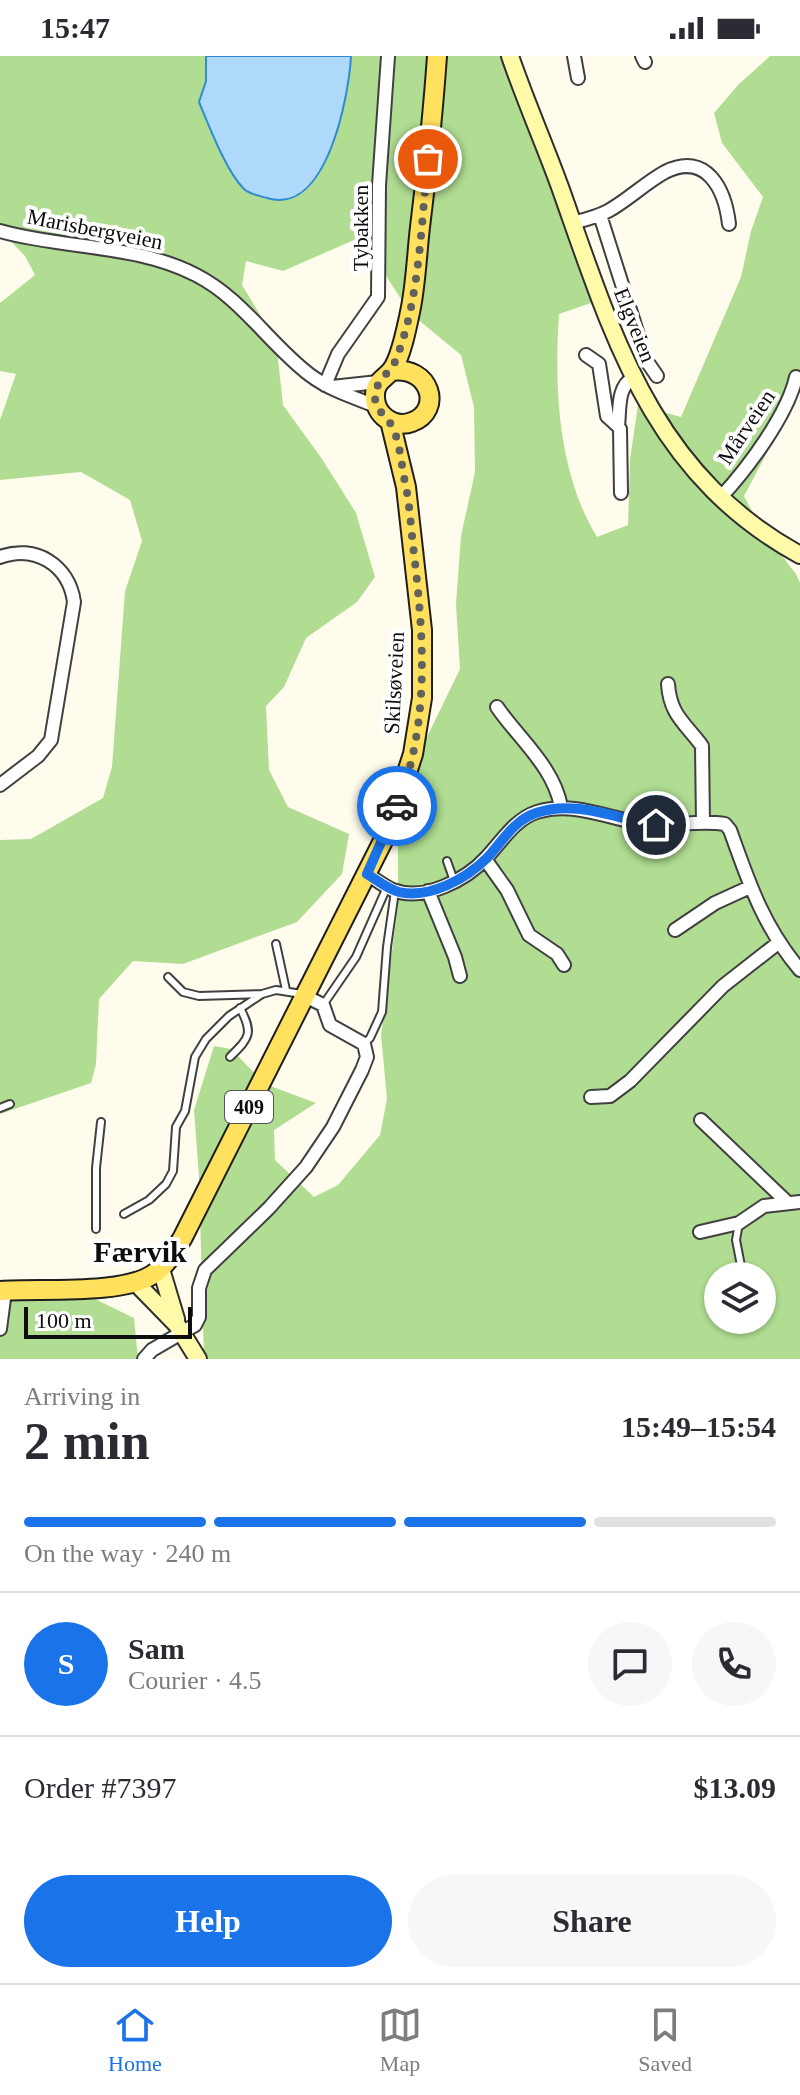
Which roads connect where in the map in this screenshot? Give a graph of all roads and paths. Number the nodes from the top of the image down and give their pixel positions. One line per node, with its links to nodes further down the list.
1 (388, 56): 17 (street, Tybakken)
2 (437, 56): 10 (main road, Skilsøveien / 409)
3 (510, 56): 7 (main road, Elgveien)
4 (574, 56): 5 (street)
5 (578, 78)
6 (600, 215): 7 (street); 8 (street); 13 (street)
7 (572, 223): 15 (main road, Elgveien)
8 (729, 224)
9 (0, 231): 17 (street, Marisbergveien)
10 (411, 304): 12 (main road, Skilsøveien / 409); 16 (main road, Skilsøveien / 409)
11 (586, 355): 21 (street)
12 (415, 373): 16 (main road); 20 (main road, Skilsøveien / 409)
13 (657, 376)
14 (796, 377): 24 (street, Mårveien)
15 (633, 378): 21 (street); 24 (main road, Elgveien)
16 (380, 379): 17 (street); 18 (main road, Skilsøveien / 409)
17 (328, 386): 18 (street, Marisbergveien)
18 (372, 404): 19 (main road, Skilsøveien / 409)
19 (390, 421): 20 (main road); 22 (main road, Skilsøveien / 409)
20 (413, 422): 22 (main road, Skilsøveien / 409)
21 (618, 426): 23 (street)
22 (406, 487): 34 (main road, Skilsøveien / 409)
23 (621, 493)
24 (721, 497): 25 (main road, Elgveien)
25 (800, 555)
26 (0, 557): 29 (street)
27 (668, 684): 31 (street)
28 (497, 707): 30 (street)
29 (0, 785)
30 (561, 807): 31 (street); 32 (street)
31 (703, 823): 36 (street)
32 (485, 859): 35 (street); 42 (street)
33 (447, 861): 35 (lane)
34 (367, 874): 37 (street); 48 (main road, Skilsøveien / 409)
35 (454, 881): 38 (street)
36 (750, 887): 39 (street); 40 (street)
37 (391, 889): 38 (street); 49 (lane); 51 (lane)
38 (428, 891): 44 (street)
39 (675, 930)
40 (778, 943): 43 (street); 53 (street)
41 (276, 944): 46 (lane)
42 (564, 965)
43 (800, 970)
44 (460, 976)
45 (168, 977): 47 (lane)
46 (286, 990): 47 (lane); 48 (lane)
47 (262, 994): 50 (lane)
48 (305, 996): 49 (street); 64 (main road, Skilsøveien / 409)
49 (323, 1005): 51 (street)
50 (240, 1008): 52 (lane); 59 (lane)
51 (364, 1044): 68 (street)
52 (230, 1057)
53 (591, 1097)
54 (10, 1104): 55 (lane)
55 (0, 1108)
56 (701, 1120): 58 (street)
57 (101, 1122): 61 (lane)
58 (794, 1202): 60 (street)
59 (124, 1214)
60 (739, 1223): 62 (street); 63 (lane)
61 (96, 1229)
62 (700, 1232)
63 (740, 1262)
64 (162, 1274): 65 (main road, Skilsøveien / 409); 68 (main road)
65 (140, 1286): 66 (main road, Skilsøveien / 409); 68 (main road)
66 (2, 1291): 67 (street)
67 (0, 1329)
68 (179, 1329): 69 (street); 70 (main road)
69 (144, 1359)
70 (198, 1359)

